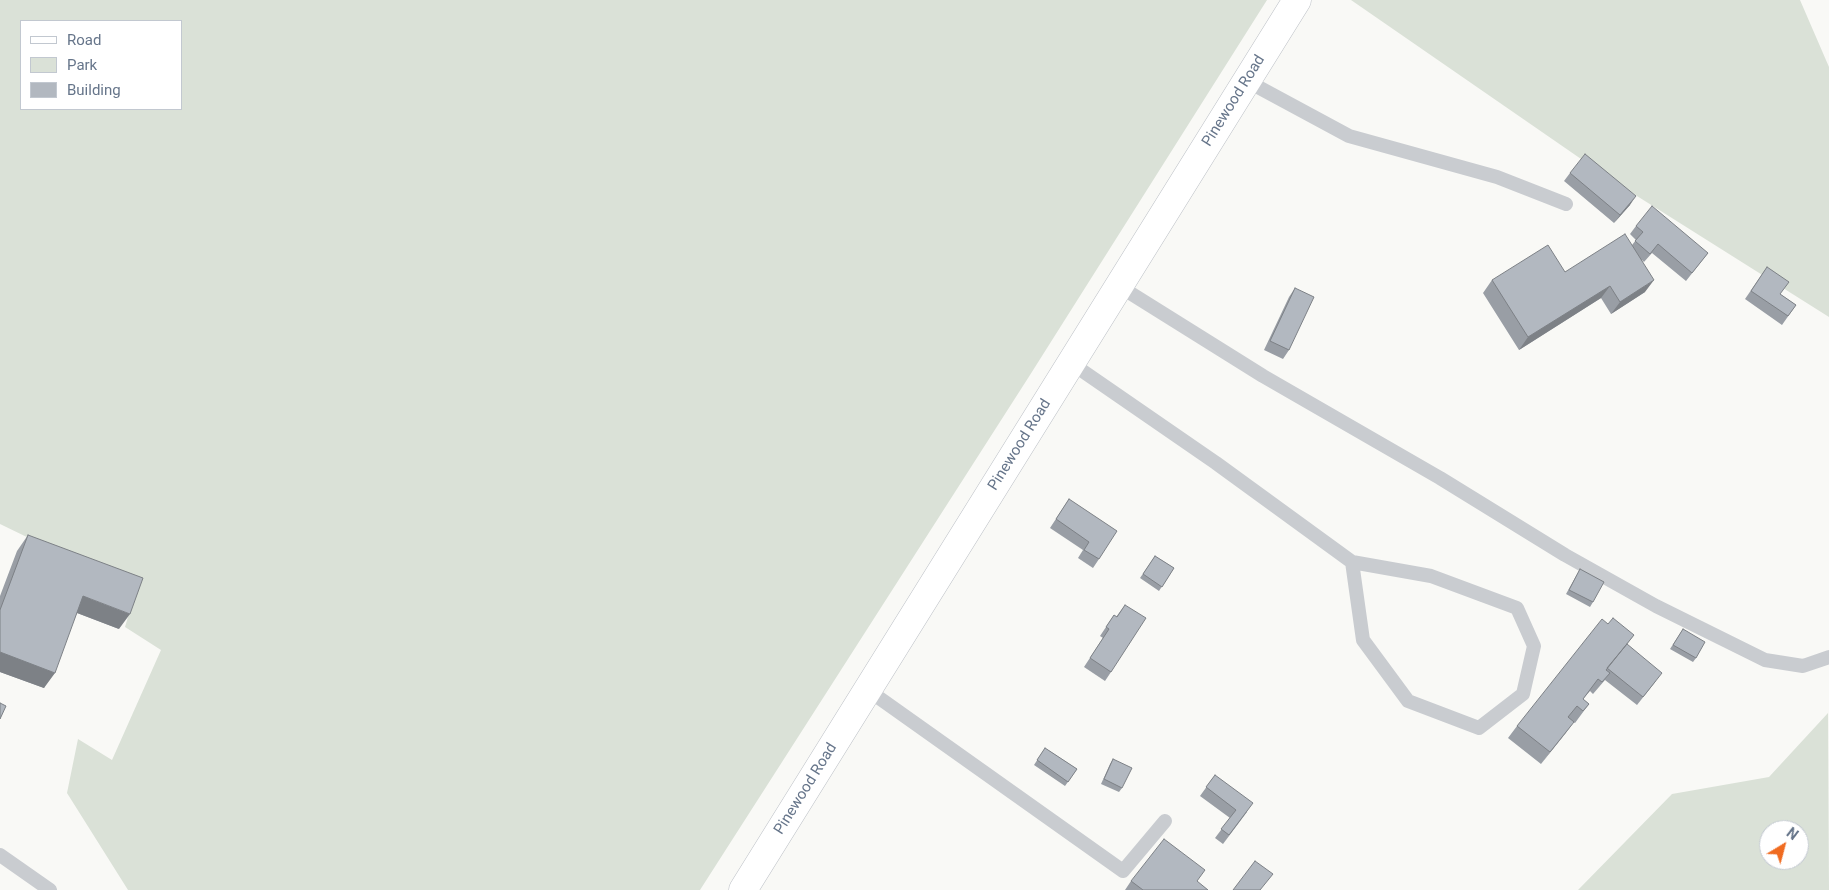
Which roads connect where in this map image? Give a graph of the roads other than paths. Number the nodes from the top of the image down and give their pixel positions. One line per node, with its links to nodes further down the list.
1 (1297, 0): 2 (street, Pinewood Road)
2 (1247, 81): 3 (lane); 4 (street, Pinewood Road)
3 (1566, 204)
4 (1119, 286): 5 (street, Pinewood Road); 7 (lane)
5 (1071, 363): 6 (lane); 8 (street, Pinewood Road)
6 (1352, 562): 6 (lane)
7 (1829, 657)
8 (868, 690): 9 (lane); 12 (street, Pinewood Road)
9 (1165, 821)
10 (0, 855): 11 (lane)
11 (50, 890)
12 (743, 890)

